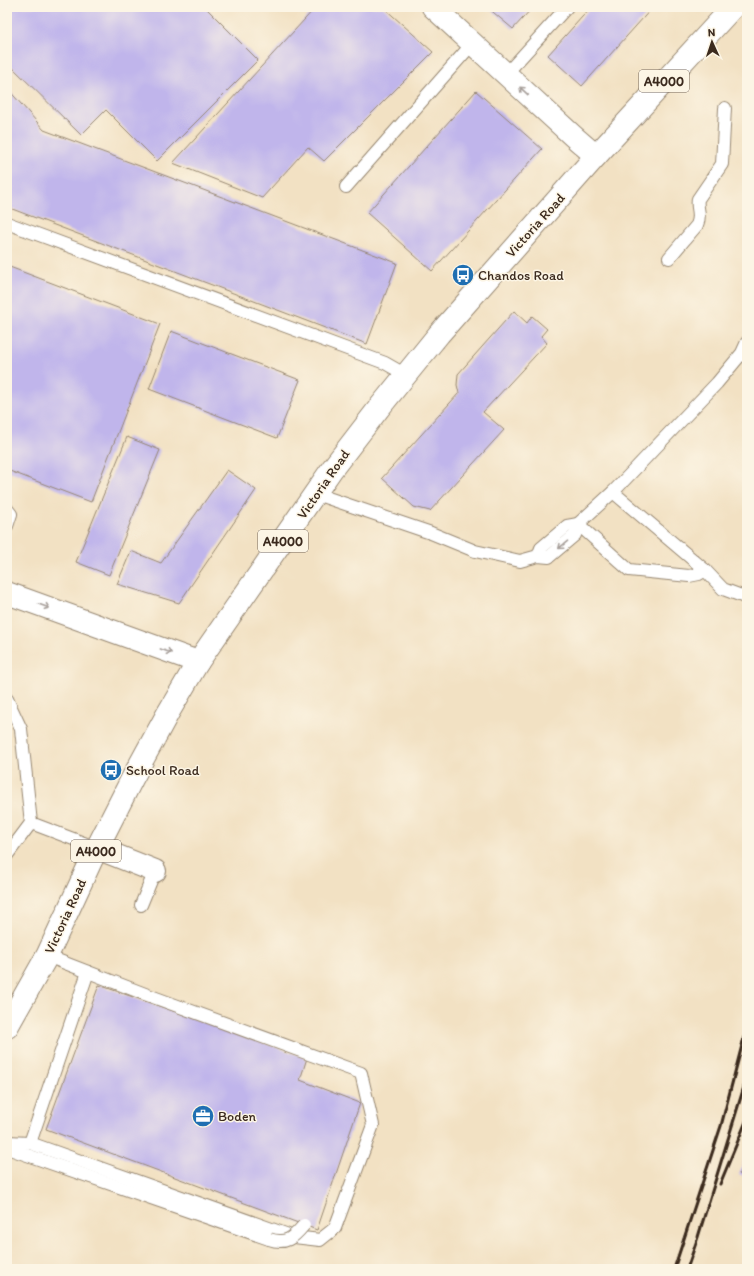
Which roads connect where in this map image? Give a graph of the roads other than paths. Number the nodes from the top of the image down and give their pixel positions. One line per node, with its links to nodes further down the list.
1 (433, 7): 4 (main road)
2 (567, 7): 5 (lane)
3 (732, 7): 7 (main road, Victoria Road / A4000)
4 (473, 43): 5 (main road); 8 (lane)
5 (506, 74): 7 (main road, one-way to 5)
6 (725, 108): 10 (lane)
7 (596, 156): 14 (main road, Victoria Road / A4000)
8 (346, 187)
9 (7, 223): 14 (lane)
10 (668, 258)
11 (747, 331): 12 (lane)
12 (747, 338)
13 (747, 342): 15 (lane)
14 (406, 375): 16 (main road, Victoria Road / A4000)
15 (613, 492): 18 (lane); 20 (lane)
16 (316, 494): 18 (lane); 23 (main road, Victoria Road / A4000)
17 (7, 509): 19 (lane)
18 (578, 524): 20 (lane)
19 (7, 526)
20 (705, 570): 22 (lane)
21 (7, 593): 23 (main road, one-way to 23)
22 (747, 598)
23 (198, 662): 26 (main road, Victoria Road / A4000)
24 (7, 699): 25 (lane)
25 (31, 823): 26 (lane); 27 (lane)
26 (97, 848): 28 (main road); 30 (main road, Victoria Road / A4000)
27 (7, 855)
28 (155, 871): 29 (lane)
29 (142, 905)
30 (47, 956): 31 (lane); 32 (main road, Victoria Road / A4000)
31 (88, 972): 34 (lane); 37 (lane)
32 (7, 1027)
33 (7, 1142): 34 (lane)
34 (30, 1143): 37 (lane)
35 (7, 1148): 37 (lane, bridge)
36 (304, 1225): 37 (lane, bridge)
37 (294, 1237)

